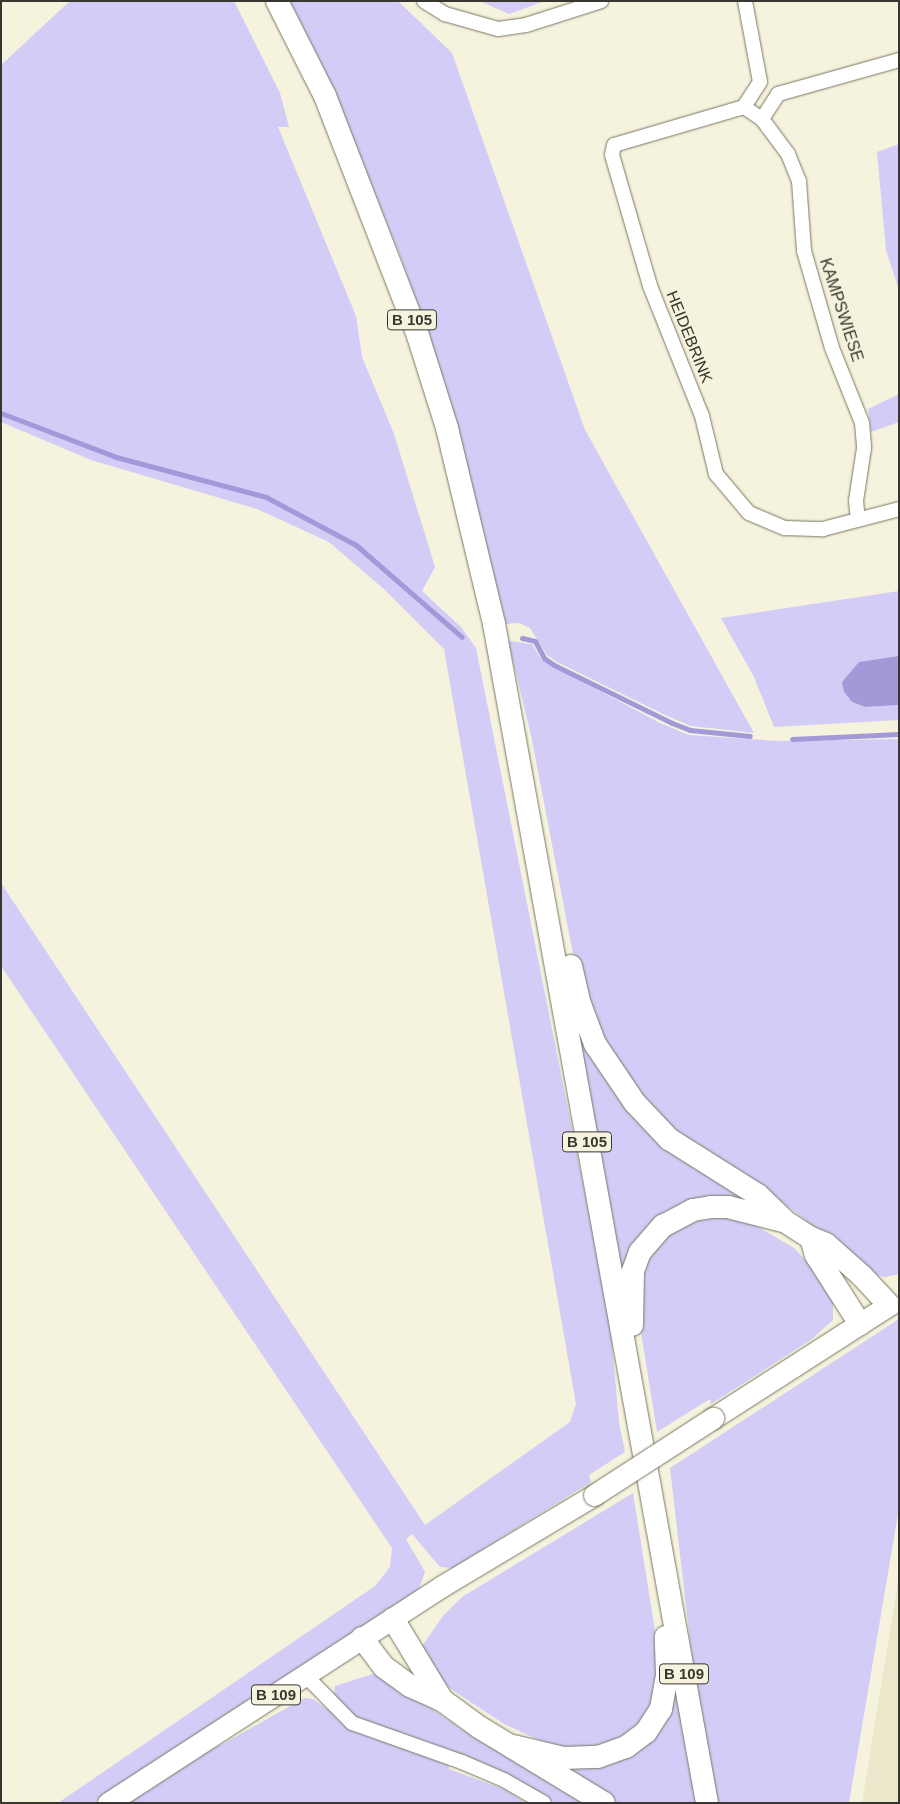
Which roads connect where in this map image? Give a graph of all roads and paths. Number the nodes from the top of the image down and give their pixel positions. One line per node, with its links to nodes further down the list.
1 (277, 1): 12 (highway, B 105)
2 (424, 1): 3 (street)
3 (601, 1)
4 (745, 1): 6 (street)
5 (899, 60): 7 (street)
6 (760, 82): 7 (street); 8 (street)
7 (778, 94): 9 (street)
8 (744, 107): 9 (street); 11 (street, HEIDEBRINK)
9 (762, 119): 11 (street, KAMPSWIESE)
10 (899, 509): 11 (street, HEIDEBRINK)
11 (858, 519)
12 (541, 874): 13 (highway); 17 (highway, B 105)
13 (786, 1222): 14 (highway); 17 (highway)
14 (811, 1238): 15 (highway); 16 (highway)
15 (889, 1305): 16 (main road, B 109)
16 (860, 1324): 19 (main road, B 109, bridge)
17 (635, 1409): 18 (highway, B 109)
18 (661, 1544): 23 (highway); 27 (highway, B 109)
19 (392, 1619): 20 (main road, B 109); 22 (highway)
20 (362, 1638): 21 (main road, B 109); 22 (highway)
21 (306, 1676): 24 (main road, B 109); 25 (street)
22 (442, 1700): 23 (highway)
23 (513, 1746): 26 (highway)
24 (108, 1803)
25 (544, 1803)
26 (604, 1803)
27 (707, 1803)

